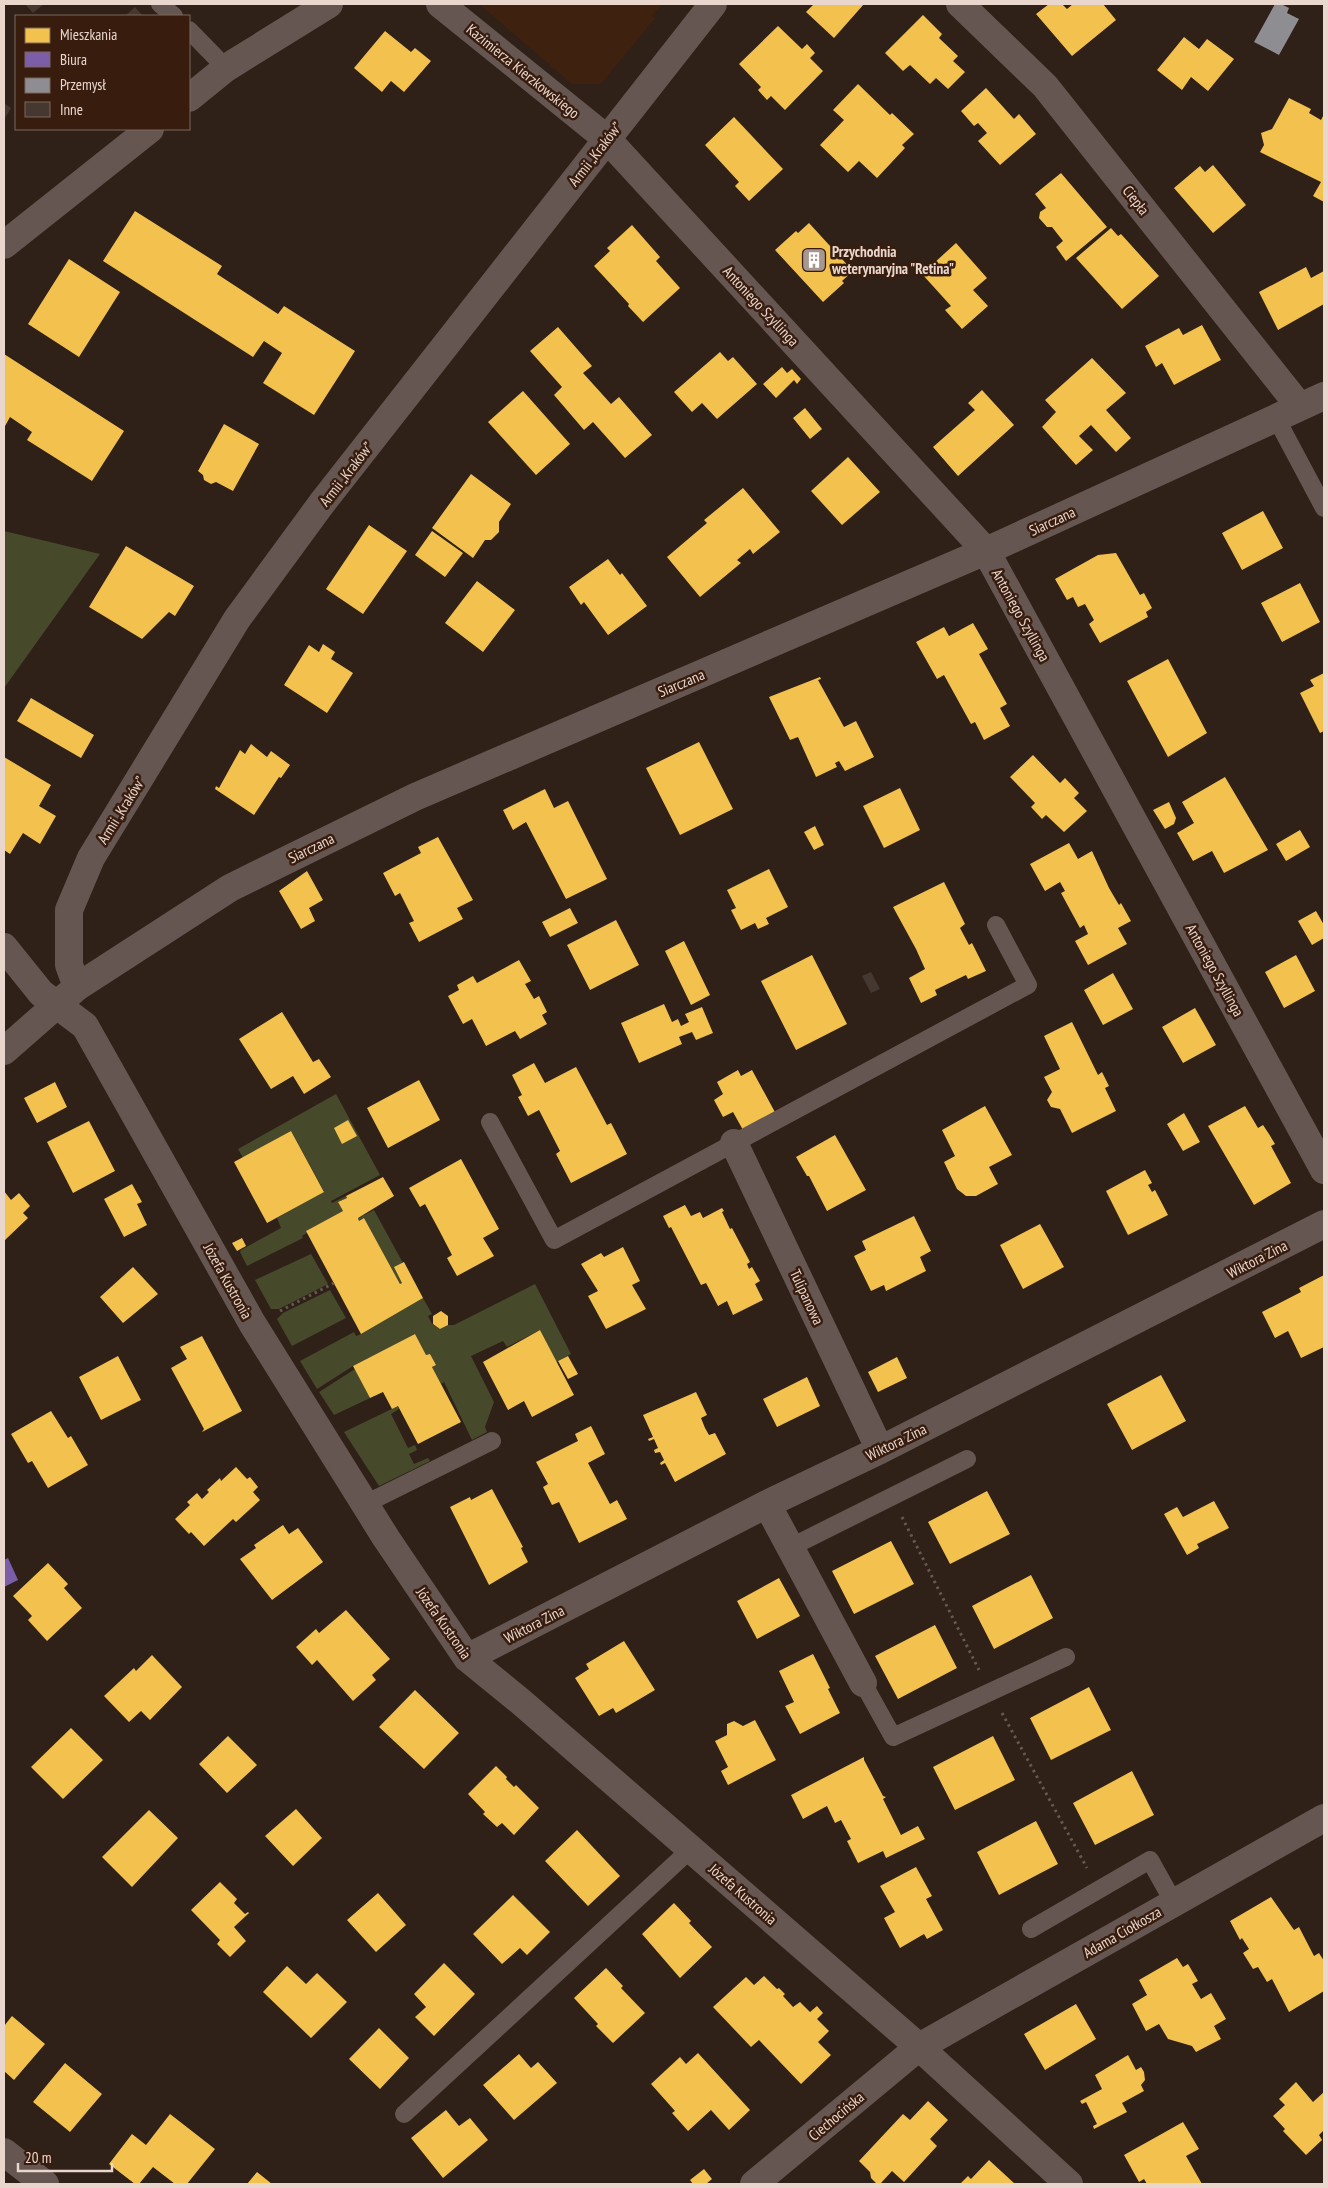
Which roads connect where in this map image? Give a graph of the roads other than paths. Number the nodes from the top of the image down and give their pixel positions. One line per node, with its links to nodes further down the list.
1 (160, 4): 6 (lane)
2 (329, 4): 8 (street)
3 (440, 4): 11 (street, Kazimierza Kierzkowskiego)
4 (713, 4): 11 (street, Armii „Kraków”)
5 (960, 4): 14 (street, Ciepła)
6 (173, 15)
7 (190, 31): 8 (lane)
8 (226, 68): 9 (street)
9 (190, 97)
10 (149, 130): 12 (street)
11 (607, 139): 17 (street, Antoniego Szyllinga); 20 (street, Armii „Kraków”)
12 (4, 245)
13 (1324, 396): 14 (street, Siarczana)
14 (1300, 407): 15 (street, Siarczana)
15 (1276, 418): 16 (lane); 17 (street, Siarczana)
16 (1324, 508)
17 (986, 551): 20 (street, Siarczana); 25 (street, Antoniego Szyllinga)
18 (996, 925): 24 (lane)
19 (4, 947): 21 (street, Józefa Kustronia)
20 (77, 987): 21 (street, Siarczana)
21 (57, 1005): 22 (street); 30 (street, Józefa Kustronia)
22 (4, 1051)
23 (490, 1122): 24 (lane)
24 (734, 1143): 28 (street, Tulipanowa)
25 (1324, 1170)
26 (1324, 1224): 28 (street, Wiktora Zina)
27 (492, 1441): 30 (lane)
28 (880, 1450): 31 (street, Wiktora Zina)
29 (968, 1459): 32 (lane)
30 (365, 1504): 34 (street, Józefa Kustronia)
31 (767, 1504): 32 (street); 34 (street, Wiktora Zina)
32 (790, 1548): 35 (street)
33 (1066, 1657): 35 (lane)
34 (467, 1658): 37 (street, Józefa Kustronia)
35 (863, 1683)
36 (1324, 1818): 38 (street, Adama Ciołkosza)
37 (691, 1849): 40 (street, Józefa Kustronia); 41 (lane)
38 (1174, 1903): 39 (lane); 40 (street, Adama Ciołkosza)
39 (1031, 1929)
40 (919, 2047): 44 (street, Ciechocińska); 45 (street, Józefa Kustronia)
41 (404, 2114)
42 (4, 2152): 43 (street)
43 (45, 2184)
44 (754, 2184)
45 (1068, 2184)

